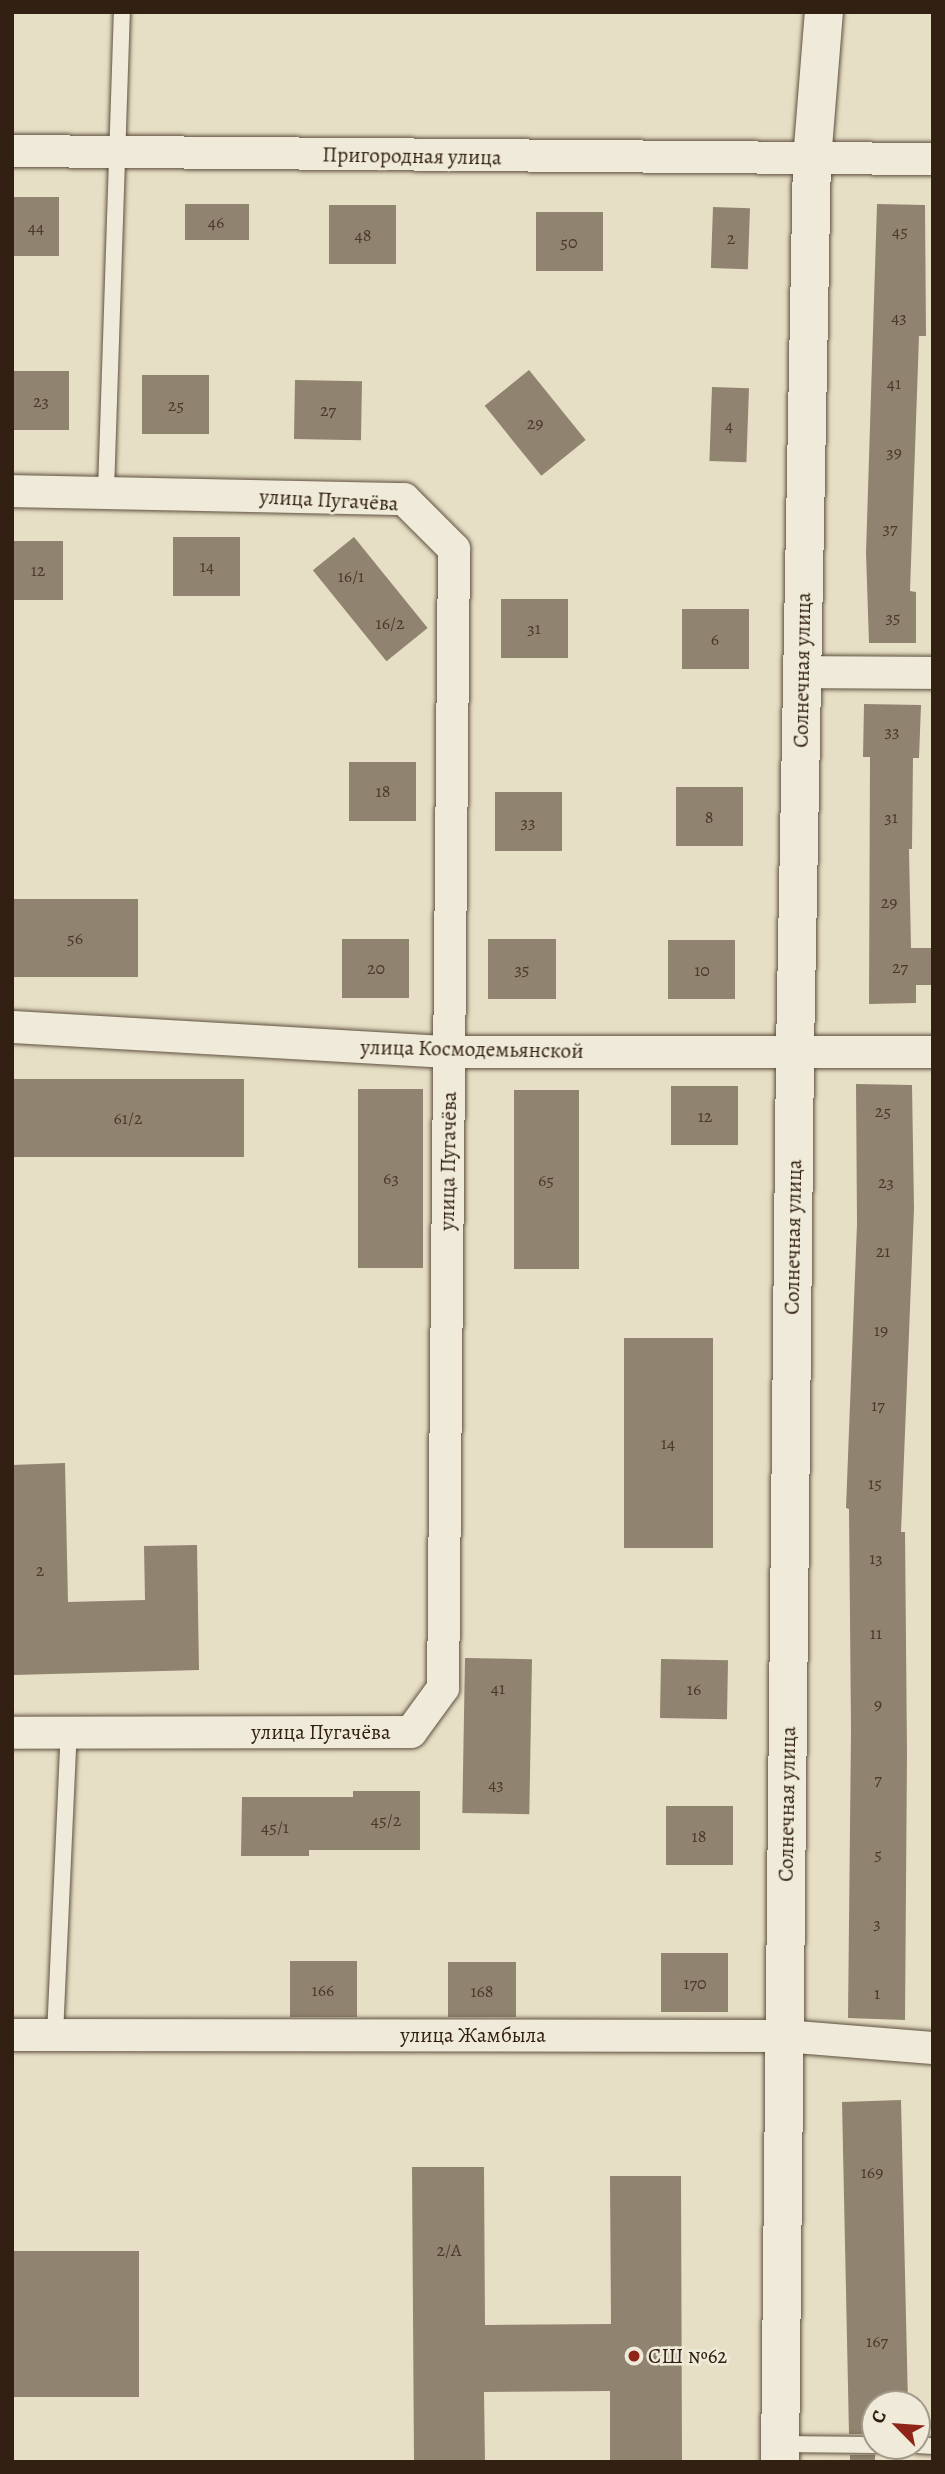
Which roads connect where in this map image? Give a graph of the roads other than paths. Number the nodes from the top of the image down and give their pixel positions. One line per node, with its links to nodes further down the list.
1 (122, 12): 4 (lane)
2 (824, 12): 6 (street, Солнечная улица)
3 (12, 151): 4 (street, Пригородная улица)
4 (119, 153): 6 (street, Пригородная улица); 8 (lane)
5 (933, 159): 6 (street, Пригородная улица)
6 (812, 160): 9 (street, Солнечная улица)
7 (12, 491): 8 (street, улица Пугачёва)
8 (106, 491): 13 (street, улица Пугачёва)
9 (802, 672): 10 (street); 12 (street, Солнечная улица)
10 (933, 673)
11 (12, 1027): 13 (street, улица Космодемьянской)
12 (795, 1050): 13 (street, улица Космодемьянской); 14 (street, улица Космодемьянской); 19 (street, Солнечная улица)
13 (449, 1052): 16 (street, улица Пугачёва)
14 (933, 1052)
15 (12, 1732): 16 (street, улица Пугачёва)
16 (69, 1732): 18 (lane)
17 (12, 2035): 18 (street, улица Жамбыла)
18 (55, 2035): 19 (street, улица Жамбыла)
19 (784, 2036): 20 (street, улица Жамбыла); 22 (street, Солнечная улица)
20 (933, 2048)
21 (861, 2446): 22 (lane)
22 (780, 2453)

